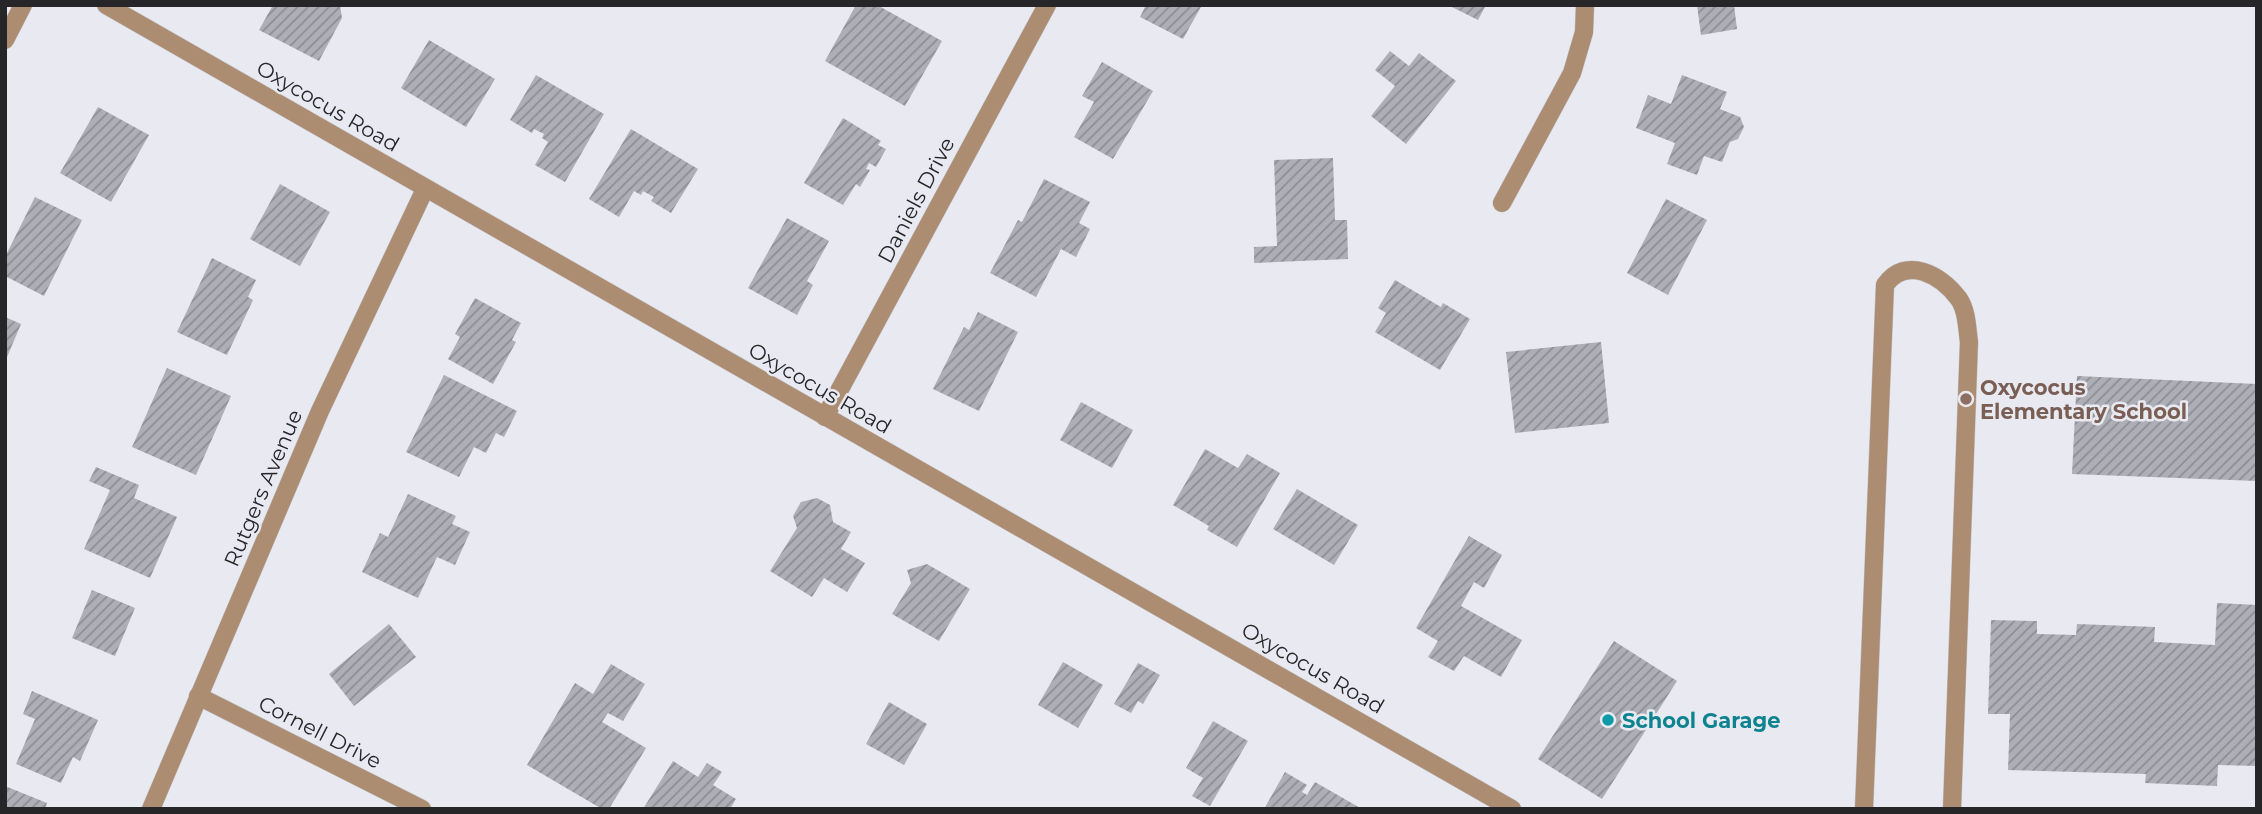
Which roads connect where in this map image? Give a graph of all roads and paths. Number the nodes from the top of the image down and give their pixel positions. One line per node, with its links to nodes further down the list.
1 (23, 5): 5 (street)
2 (106, 5): 6 (street, Oxycocus Road)
3 (1048, 5): 8 (street, Daniels Drive)
4 (1585, 5): 7 (street)
5 (5, 40)
6 (425, 189): 8 (street, Oxycocus Road); 9 (street, Rutgers Avenue)
7 (1502, 203)
8 (825, 417): 12 (street, Oxycocus Road)
9 (198, 696): 10 (street, Rutgers Avenue); 11 (street, Cornell Drive)
10 (151, 809)
11 (422, 809)
12 (1511, 809)
13 (1864, 809): 14 (street)
14 (1952, 809)

